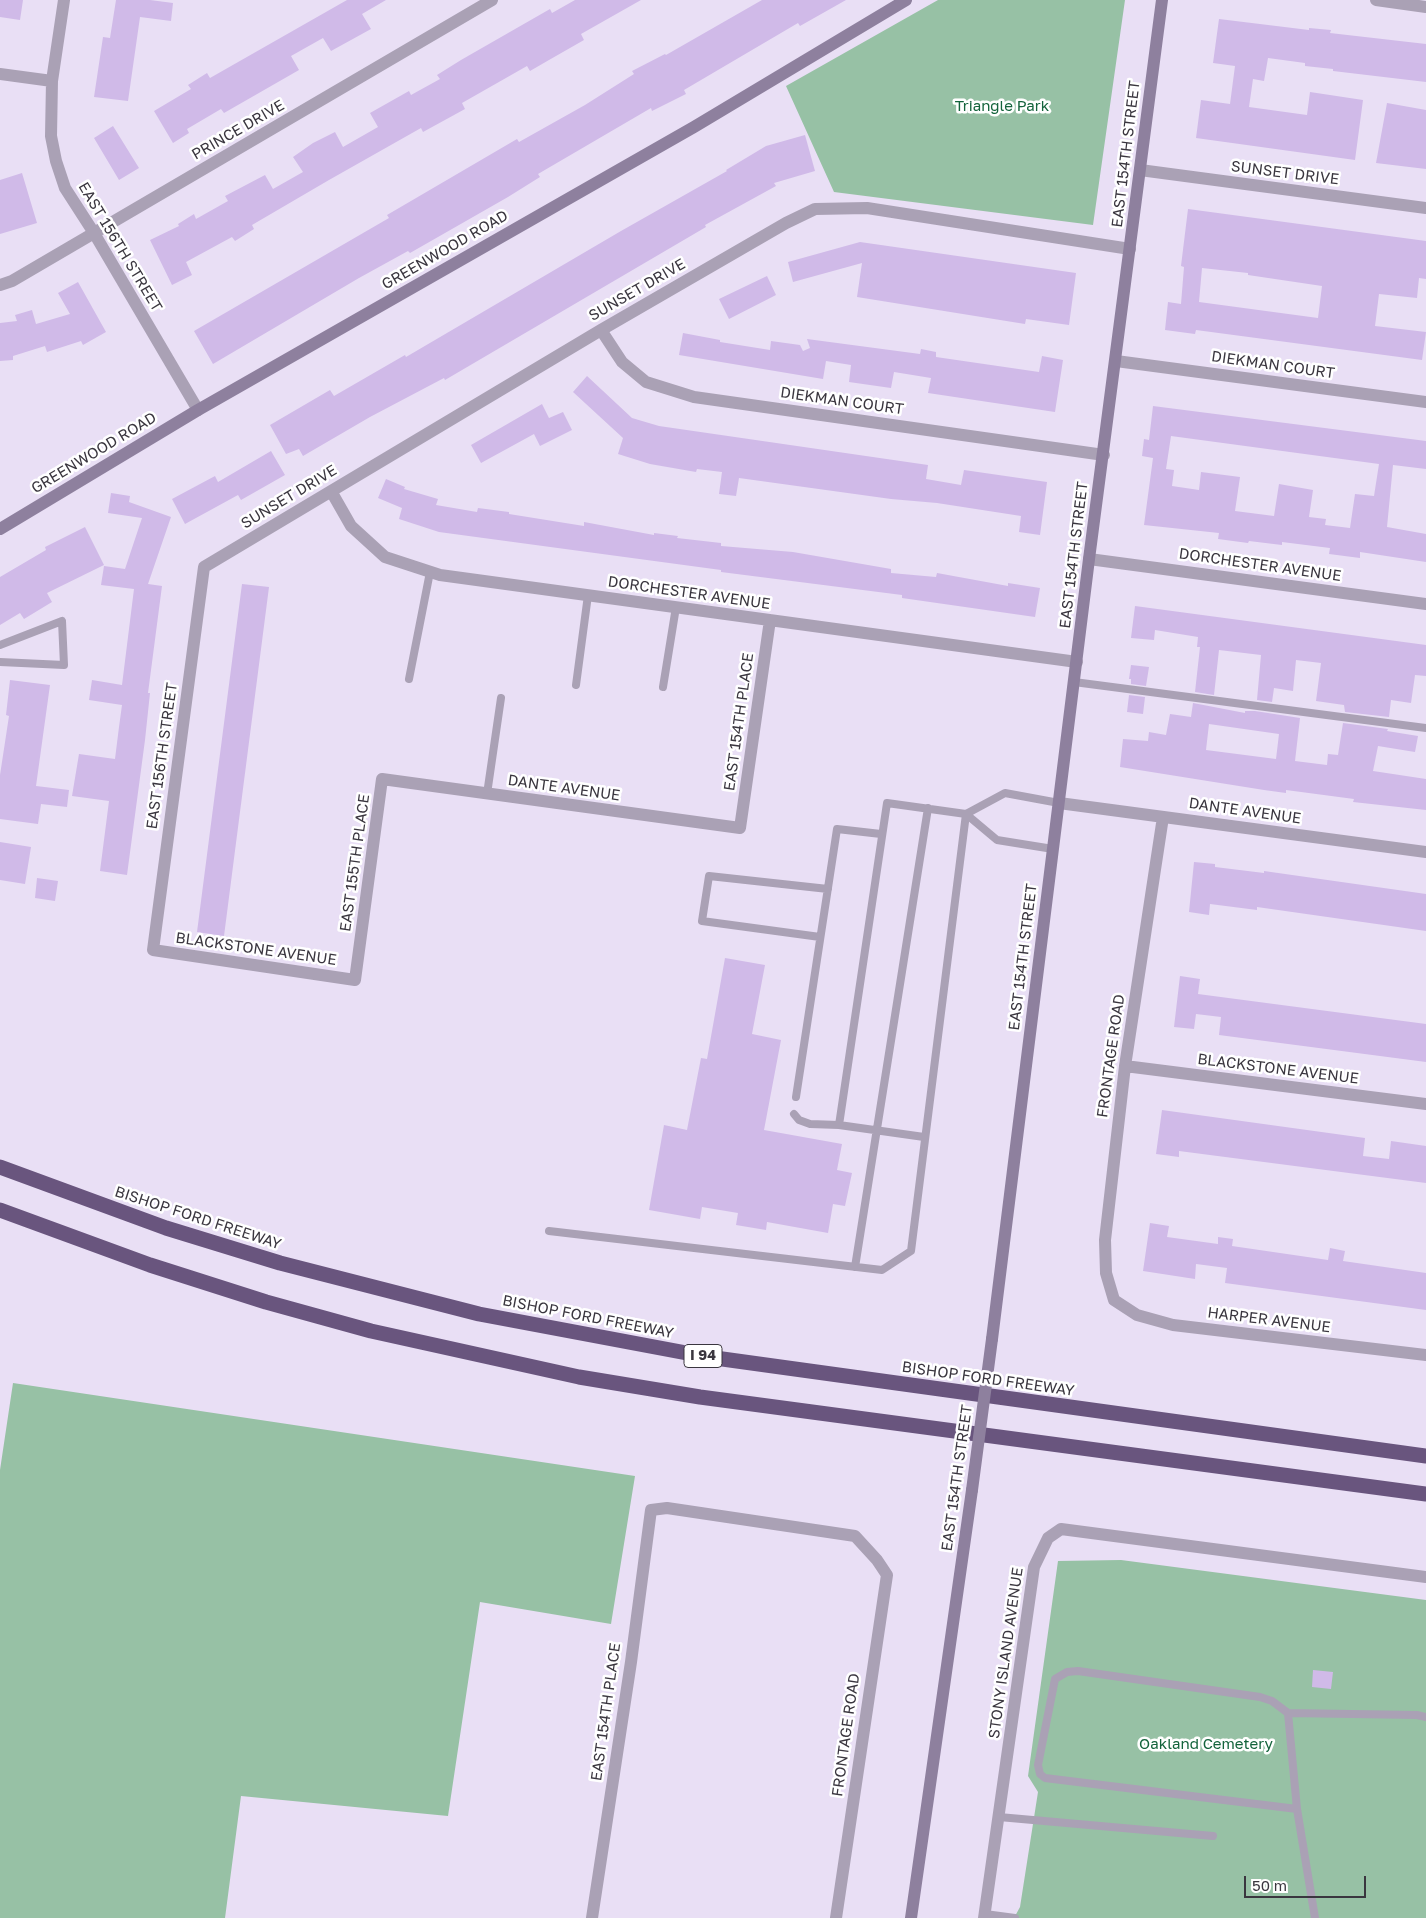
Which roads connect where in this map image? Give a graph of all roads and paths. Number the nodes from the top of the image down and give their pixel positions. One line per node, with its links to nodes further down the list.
1 (64, 0): 8 (street, EAST 156TH STREET)
2 (492, 0): 11 (street, PRINCE DRIVE)
3 (906, 0): 17 (street, GREENWOOD ROAD)
4 (1162, 0): 9 (street, EAST 154TH STREET)
5 (1376, 0): 6 (street)
6 (1426, 7)
7 (0, 74): 8 (street)
8 (52, 81): 11 (street, EAST 156TH STREET)
9 (1140, 170): 10 (street, SUNSET DRIVE); 12 (street, EAST 154TH STREET)
10 (1426, 208)
11 (94, 233): 13 (street, PRINCE DRIVE); 17 (street, EAST 156TH STREET)
12 (1130, 249): 14 (street, SUNSET DRIVE); 15 (street, EAST 154TH STREET)
13 (0, 285)
14 (602, 330): 18 (street, DIEKMAN COURT); 19 (street, SUNSET DRIVE)
15 (1116, 361): 16 (street, DIEKMAN COURT); 18 (street, EAST 154TH STREET)
16 (1426, 402)
17 (198, 410): 20 (street, GREENWOOD ROAD)
18 (1104, 455): 21 (street, EAST 154TH STREET)
19 (332, 491): 22 (street, SUNSET DRIVE); 23 (street, DORCHESTER AVENUE)
20 (0, 529)
21 (1089, 558): 25 (street, DORCHESTER AVENUE); 30 (street, EAST 154TH STREET)
22 (204, 567): 49 (street, EAST 156TH STREET)
23 (430, 572): 24 (street, DORCHESTER AVENUE); 31 (lane)
24 (588, 595): 26 (street, DORCHESTER AVENUE); 33 (lane)
25 (1426, 604)
26 (676, 607): 27 (street, DORCHESTER AVENUE); 34 (lane)
27 (770, 620): 30 (street, DORCHESTER AVENUE); 43 (street, EAST 154TH PLACE)
28 (0, 645): 29 (lane)
29 (0, 662)
30 (1077, 662): 32 (street, EAST 154TH STREET)
31 (409, 679)
32 (1074, 682): 36 (lane); 39 (street, EAST 154TH STREET)
33 (576, 685)
34 (663, 687)
35 (501, 698): 38 (lane)
36 (1426, 728)
37 (382, 779): 38 (street, DANTE AVENUE); 50 (street, EAST 155TH PLACE)
38 (487, 794): 43 (street, DANTE AVENUE)
39 (1059, 803): 41 (lane); 42 (street, DANTE AVENUE); 45 (street, EAST 154TH STREET)
40 (928, 808): 41 (lane); 44 (lane); 56 (lane)
41 (966, 814): 45 (lane); 57 (lane)
42 (1163, 817): 46 (street, DANTE AVENUE); 51 (street, FRONTAGE ROAD)
43 (740, 828)
44 (881, 834): 47 (lane); 55 (lane)
45 (1053, 849): 76 (street, EAST 154TH STREET, bridge)
46 (1426, 852)
47 (828, 889): 48 (lane); 48 (lane)
48 (820, 937): 52 (lane)
49 (153, 950): 50 (street, BLACKSTONE AVENUE)
50 (356, 980)
51 (1125, 1066): 53 (street, BLACKSTONE AVENUE); 62 (street, FRONTAGE ROAD)
52 (796, 1097)
53 (1426, 1104)
54 (794, 1114): 55 (lane)
55 (839, 1126): 56 (lane)
56 (877, 1130): 57 (lane); 61 (lane)
57 (924, 1136): 61 (lane)
58 (0, 1167): 64 (highway, BISHOP FORD FREEWAY / I 94)
59 (0, 1210): 65 (highway)
60 (549, 1231): 61 (lane)
61 (855, 1267)
62 (1114, 1300): 63 (street, HARPER AVENUE)
63 (1426, 1355)
64 (1426, 1456)
65 (1426, 1494)
66 (651, 1510): 74 (street, EAST 154TH PLACE); 75 (street, FRONTAGE ROAD)
67 (1426, 1576): 71 (street, STONY ISLAND AVENUE)
68 (1288, 1713): 69 (lane); 70 (lane); 70 (lane)
69 (1426, 1717)
70 (1297, 1809): 78 (lane)
71 (999, 1817): 72 (lane); 73 (street, STONY ISLAND AVENUE)
72 (1213, 1836)
73 (984, 1916): 77 (lane)
74 (592, 1918)
75 (836, 1918)
76 (911, 1918)
77 (1015, 1918)
78 (1315, 1918)

